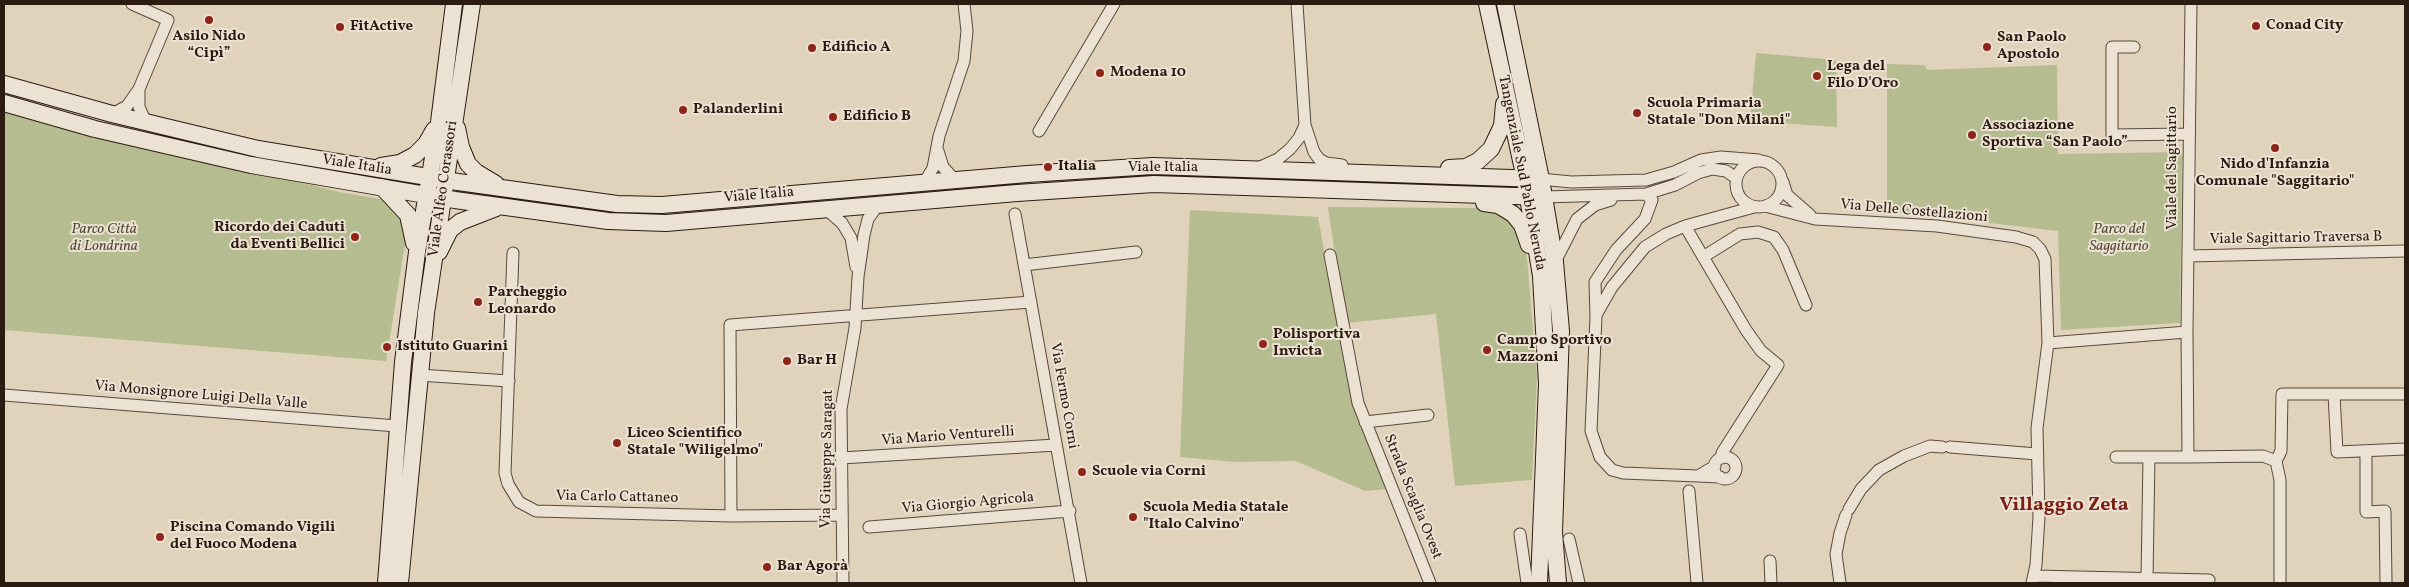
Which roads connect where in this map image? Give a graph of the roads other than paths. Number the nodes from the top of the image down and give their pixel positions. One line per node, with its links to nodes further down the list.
1 (132, 4): 13 (street)
2 (454, 4): 17 (main road, Viale Alfeo Corassori)
3 (472, 4): 15 (main road, Viale Alfeo Corassori)
4 (964, 4): 22 (street)
5 (1114, 4): 20 (street)
6 (1297, 4): 19 (street)
7 (1487, 4): 12 (main road, Tangenziale Sud Pablo Neruda)
8 (1505, 4): 31 (main road, Tangenziale Sud Pablo Neruda)
9 (2191, 4): 21 (street, Viale del Sagittario)
10 (2134, 47): 21 (street)
11 (4, 84): 16 (main road, Viale Italia)
12 (1504, 84): 27 (main road); 31 (main road, Tangenziale Sud Pablo Neruda)
13 (139, 89): 16 (street); 18 (street)
14 (4, 103): 34 (main road, Viale Italia)
15 (457, 105): 30 (main road, Viale Alfeo Corassori); 35 (main road)
16 (112, 114): 18 (main road, Viale Italia)
17 (439, 122): 24 (main road); 30 (main road, Viale Alfeo Corassori)
18 (158, 125): 24 (main road, Viale Italia)
19 (1305, 125): 25 (street); 26 (street)
20 (1039, 131)
21 (2188, 134): 55 (street, Viale del Sagittario)
22 (937, 149): 32 (street); 33 (street)
23 (1758, 160): 28 (street); 29 (street); 31 (street)
24 (368, 168): 30 (main road, Viale Italia)
25 (1256, 169): 26 (main road, Viale Italia); 32 (main road, Viale Italia)
26 (1382, 173): 27 (main road, Viale Italia)
27 (1413, 174): 31 (main road, Viale Italia)
28 (1781, 175): 44 (street); 48 (street)
29 (1736, 178): 37 (street); 38 (street)
30 (438, 179): 35 (main road, Viale Italia); 39 (main road, Viale Alfeo Corassori)
31 (1533, 179): 41 (main road, Tangenziale Sud Pablo Neruda)
32 (955, 180): 33 (main road, Viale Italia)
33 (924, 183): 35 (main road, Viale Italia)
34 (382, 187): 39 (main road, Viale Italia); 51 (main road)
35 (505, 189)
36 (1382, 192): 41 (main road); 42 (main road, Viale Italia); 60 (main road)
37 (1646, 194): 40 (street); 65 (street, Via Delle Costellazioni)
38 (1738, 194): 44 (street); 47 (street, Via Delle Costellazioni)
39 (435, 196): 43 (main road, Viale Italia); 51 (main road, Viale Alfeo Corassori); 59 (main road, Viale Alfeo Corassori)
40 (1623, 196): 41 (street); 57 (street)
41 (1536, 197): 57 (main road, Tangenziale Sud Pablo Neruda); 60 (main road, Tangenziale Sud Pablo Neruda)
42 (878, 205): 45 (main road, Viale Italia); 61 (street, Via Giuseppe Saragat)
43 (500, 207): 45 (main road, Viale Italia); 59 (main road)
44 (1760, 207): 47 (street, Via Delle Costellazioni); 48 (street, Via Delle Costellazioni)
45 (826, 209): 61 (street, Via Giuseppe Saragat)
46 (1015, 214): 58 (street, Via Fermo Corni)
47 (1718, 215): 49 (street, Via Delle Costellazioni)
48 (1815, 219): 67 (street, Via Delle Costellazioni)
49 (1685, 226): 56 (street); 65 (street, Via Delle Costellazioni)
50 (2405, 251): 55 (street, Viale Sagittario Traversa B)
51 (417, 252): 68 (main road, Viale Alfeo Corassori)
52 (1136, 252): 58 (street)
53 (513, 253): 70 (street, Via Carlo Cattaneo)
54 (1330, 255): 75 (street, Strada Scaglia Ovest)
55 (2188, 256): 66 (street, Viale del Sagittario)
56 (1703, 257): 63 (street); 86 (street)
57 (1555, 262): 107 (main road, Tangenziale Sud Pablo Neruda)
58 (1024, 265): 62 (street, Via Fermo Corni)
59 (433, 268): 69 (main road, Viale Alfeo Corassori)
60 (1541, 276): 106 (main road, Tangenziale Sud Pablo Neruda)
61 (858, 277): 64 (street, Via Giuseppe Saragat)
62 (1031, 302): 64 (street); 77 (street, Via Fermo Corni)
63 (1806, 306)
64 (857, 317): 84 (street, Via Giuseppe Saragat); 92 (street)
65 (1596, 317): 87 (street, Via Delle Costellazioni)
66 (2186, 332): 67 (street); 83 (street, Viale del Sagittario)
67 (2048, 343): 80 (street, Via Delle Costellazioni)
68 (403, 362): 69 (main road); 76 (main road, Viale Alfeo Corassori)
69 (419, 375): 70 (street); 101 (main road, Viale Alfeo Corassori)
70 (509, 381): 92 (street, Via Carlo Cattaneo)
71 (2334, 394): 72 (street); 79 (street); 85 (street)
72 (2405, 394)
73 (4, 395): 76 (street, Via Monsignore Luigi Della Valle)
74 (1428, 415): 75 (street, Strada Scaglia Ovest)
75 (1366, 422): 104 (street, Strada Scaglia Ovest)
76 (397, 426): 100 (main road, Viale Alfeo Corassori)
77 (1056, 445): 84 (street, Via Mario Venturelli); 90 (street, Via Fermo Corni)
78 (2405, 449): 79 (street)
79 (2366, 451): 113 (street)
80 (2037, 454): 98 (street, Via Delle Costellazioni); 111 (street)
81 (2116, 457): 82 (street)
82 (2150, 457): 83 (street); 97 (street)
83 (2188, 457): 85 (street)
84 (841, 458): 91 (street, Via Giuseppe Saragat)
85 (2276, 461): 112 (street)
86 (1718, 462): 87 (street); 88 (street); 88 (street)
87 (1698, 476): 88 (street, Via Delle Costellazioni)
88 (1720, 477)
89 (1688, 491): 109 (street)
90 (1070, 511): 93 (street, Via Giorgio Agricola); 103 (street, Via Fermo Corni)
91 (842, 515): 92 (street, Via Carlo Cattaneo); 102 (street, Via Giuseppe Saragat)
92 (732, 516)
93 (869, 527)
94 (1520, 534): 105 (street)
95 (1568, 539): 108 (street)
96 (1770, 561): 110 (street)
97 (2147, 579): 98 (street); 99 (street)
98 (2034, 580)
99 (2209, 580)
100 (386, 583)
101 (400, 583)
102 (843, 583)
103 (1081, 583)
104 (1430, 583)
105 (1527, 583)
106 (1539, 583)
107 (1558, 583)
108 (1579, 583)
109 (1697, 583)
110 (1771, 583)
111 (1840, 583)
112 (2280, 583)
113 (2386, 583)

